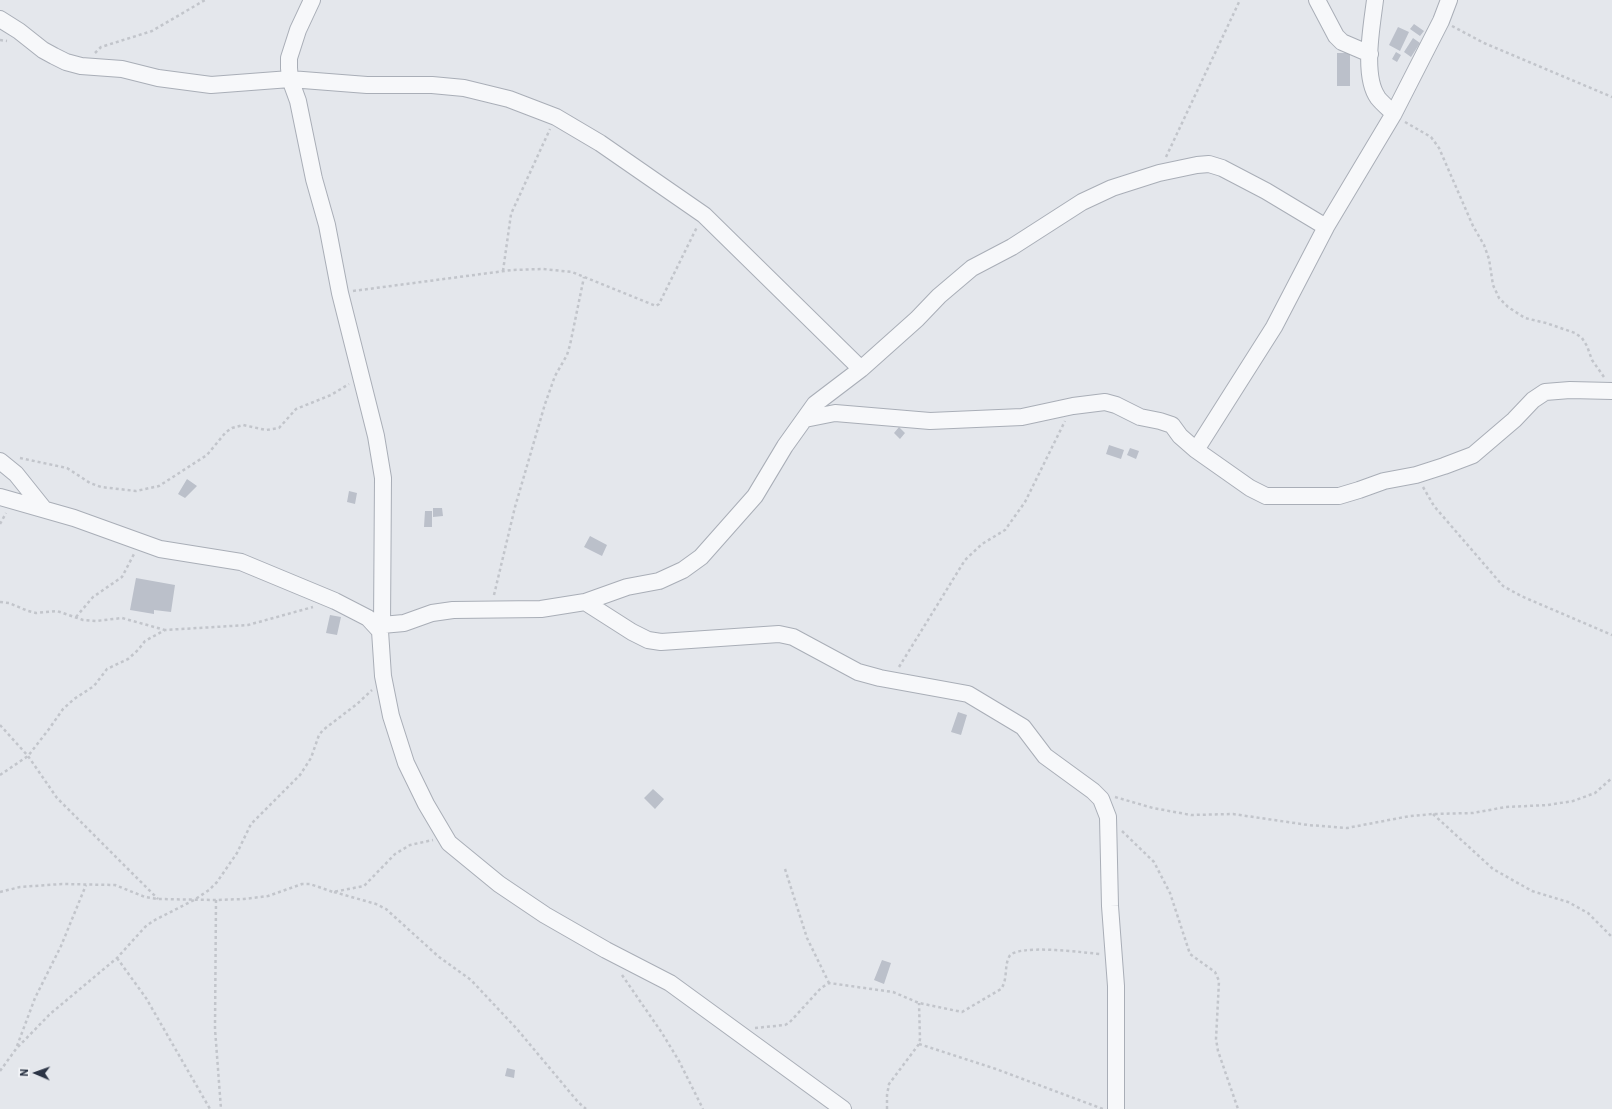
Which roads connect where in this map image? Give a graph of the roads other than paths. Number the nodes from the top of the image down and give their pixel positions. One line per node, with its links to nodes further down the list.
1 (312, 0): 7 (street)
2 (1317, 0): 6 (street)
3 (1375, 0): 6 (street)
4 (1449, 0): 8 (street)
5 (0, 19): 7 (street)
6 (1370, 54): 8 (street)
7 (290, 79): 10 (street); 18 (street)
8 (1393, 114): 9 (street)
9 (1326, 227): 10 (street); 13 (street)
10 (861, 369): 12 (street)
11 (1610, 387): 13 (street)
12 (805, 419): 13 (street); 17 (street)
13 (1196, 450)
14 (7, 459): 16 (street)
15 (0, 497): 16 (street)
16 (44, 510): 18 (street)
17 (585, 602): 18 (street); 20 (street)
18 (381, 628): 19 (street)
19 (843, 1109)
20 (1116, 1109)

